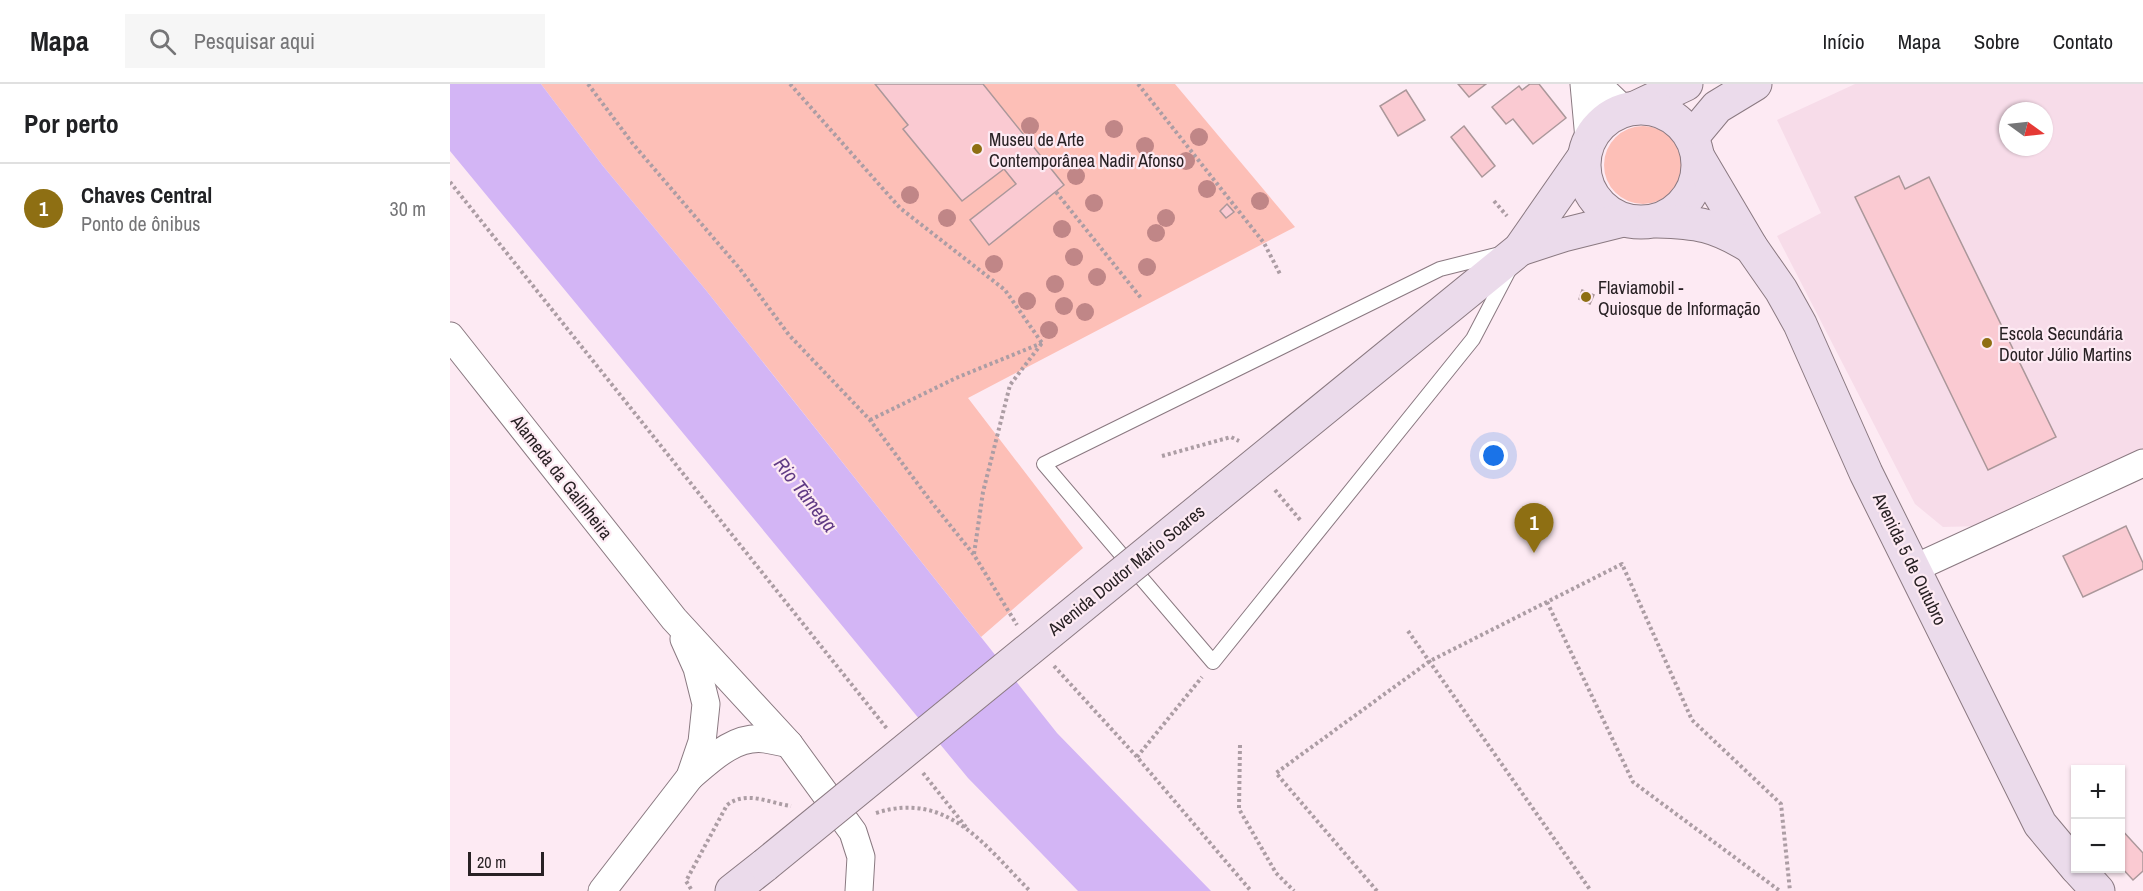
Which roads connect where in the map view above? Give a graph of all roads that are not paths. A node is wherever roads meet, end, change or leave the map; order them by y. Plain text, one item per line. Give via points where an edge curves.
1 (1584, 84) edge
2 (1598, 84) edge
3 (1686, 84) edge
4 (1755, 84) edge
5 (1630, 108) junction
6 (1587, 148) junction
7 (1696, 148) junction
8 (1623, 220) junction
9 (1657, 220) junction
10 (1751, 247) junction
11 (1520, 249) junction
12 (450, 336) edge
13 (2143, 463) edge
14 (1915, 568) junction
15 (674, 619) junction
16 (789, 744) junction
17 (690, 777) junction
18 (2071, 862) edge
19 (2081, 873) edge
20 (602, 891) edge
21 (732, 891) edge
22 (859, 891) edge
23 (2098, 891) edge

1 - 6 street
2 - 5 street
3 - 5 main road
4 - 7 main road via 1716,107
5 - 6 main road via 1604,121
5 - 7 main road via 1654,108 1669,114 1682,124
6 - 8 main road via 1585,177 1592,195
6 - 11 main road, Avenida Doutor Mário Soares
7 - 9 main road via 1698,175 1693,190 1684,204
7 - 10 main road, Avenida 5 de Outubro
8 - 9 main road
8 - 11 main road, Avenida Doutor Mário Soares
9 - 10 main road via 1706,225
10 - 14 main road, Avenida 5 de Outubro via 1800,324 1866,472
11 - 11 lane via 1440,269 1044,464 1213,662 1473,339
11 - 21 main road, Avenida Doutor Mário Soares, bridge
12 - 15 street, Alameda da Galinheira
13 - 14 street
14 - 18 main road, Avenida 5 de Outubro via 2040,824
15 - 16 street
15 - 17 street via 697,668 706,704 702,742
16 - 17 street via 763,739 740,742 716,755
16 - 22 street via 853,832 861,857
17 - 20 street
19 - 23 main road, Avenida 5 de Outubro

